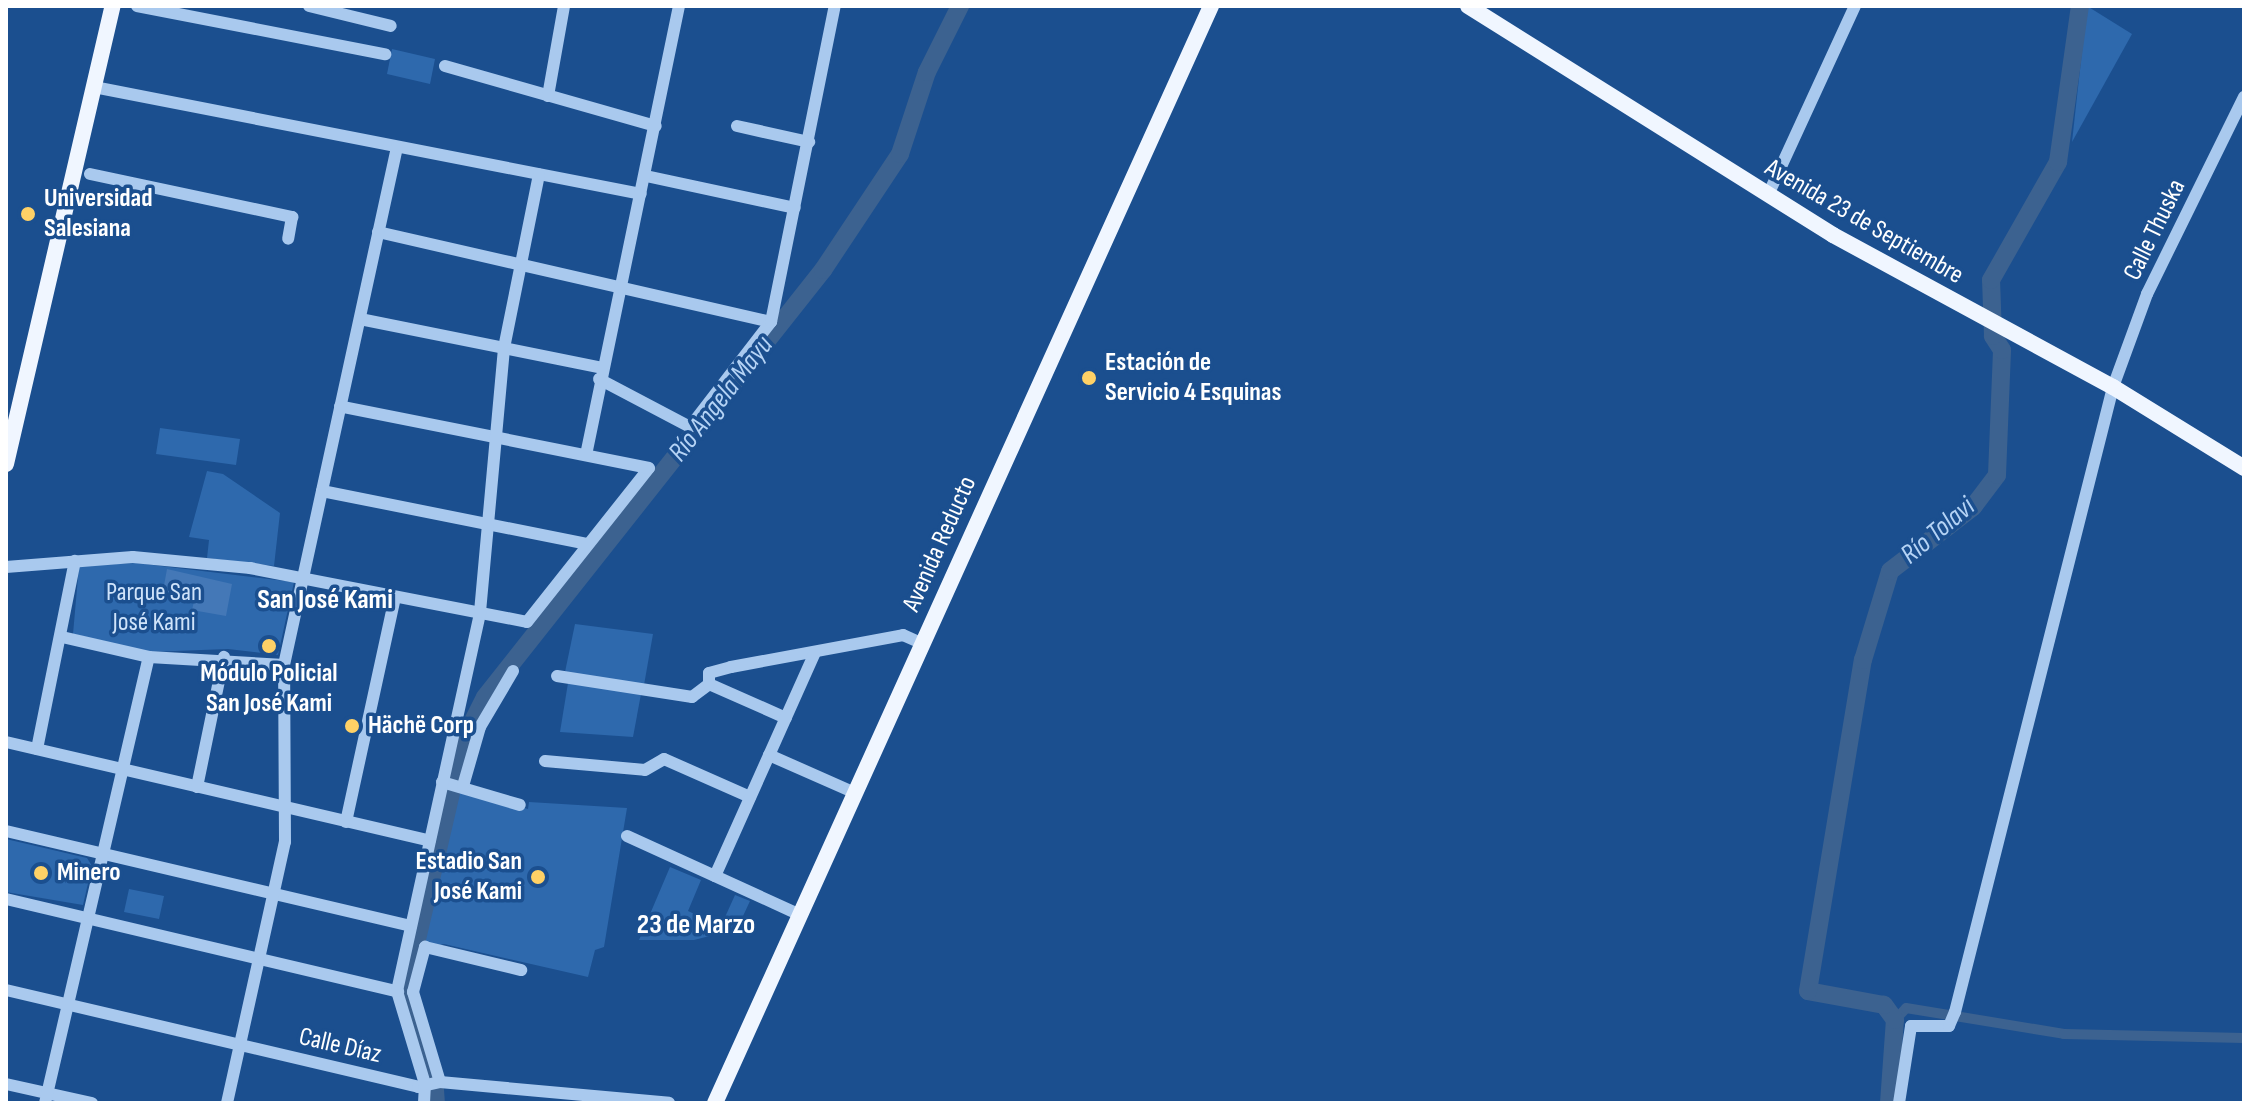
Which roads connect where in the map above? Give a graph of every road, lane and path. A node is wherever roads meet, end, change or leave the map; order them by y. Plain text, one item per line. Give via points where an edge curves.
1 (113, 6) edge
2 (137, 6) edge
3 (309, 6) edge
4 (564, 6) edge
5 (679, 6) edge
6 (835, 6) edge
7 (1211, 6) edge
8 (1468, 6) edge
9 (1855, 6) edge
10 (391, 26) dead end
11 (385, 54) dead end
12 (445, 66) dead end
13 (94, 87) junction
14 (548, 96) junction
15 (2243, 103) edge
16 (656, 126) junction
17 (737, 126) dead end
18 (809, 142) junction
19 (397, 147) junction
20 (90, 174) dead end
21 (539, 174) junction
22 (646, 176) junction
23 (641, 194) junction
24 (1768, 195) junction
25 (795, 208) junction
26 (378, 232) junction
27 (288, 239) dead end
28 (518, 262) junction
29 (623, 283) junction
30 (360, 319) junction
31 (771, 322) junction
32 (504, 348) junction
33 (601, 373) junction
34 (2113, 387) junction
35 (340, 406) junction
36 (493, 437) junction
37 (586, 455) junction
38 (6, 464) edge
39 (2244, 468) edge
40 (322, 491) junction
41 (488, 524) junction
42 (587, 544) junction
43 (75, 561) junction
44 (6, 567) edge
45 (304, 578) junction
46 (395, 598) junction
47 (480, 612) junction
48 (62, 637) junction
49 (921, 643) junction
50 (815, 652) junction
51 (149, 657) junction
52 (224, 657) junction
53 (284, 665) junction
54 (513, 671) dead end
55 (557, 676) dead end
56 (709, 684) junction
57 (786, 718) junction
58 (6, 742) edge
59 (37, 749) junction
60 (769, 755) junction
61 (545, 761) dead end
62 (122, 769) junction
63 (442, 782) junction
64 (463, 786) junction
65 (197, 787) junction
66 (853, 792) junction
67 (750, 797) junction
68 (520, 805) dead end
69 (284, 807) junction
70 (346, 822) junction
71 (6, 831) edge
72 (627, 836) dead end
73 (430, 841) junction
74 (101, 854) junction
75 (715, 876) junction
76 (274, 894) junction
77 (6, 899) edge
78 (798, 914) junction
79 (85, 918) junction
80 (411, 926) junction
81 (260, 959) junction
82 (521, 970) dead end
83 (6, 990) edge
84 (398, 992) junction
85 (67, 1004) junction
86 (241, 1045) junction
87 (440, 1082) junction
88 (6, 1084) edge
89 (425, 1084) junction
90 (46, 1098) edge
91 (92, 1103) edge
92 (227, 1103) edge
93 (424, 1103) edge
94 (669, 1103) edge
95 (715, 1103) edge
96 (1899, 1103) edge

1 - 13 main road
2 - 11 street
3 - 10 street
4 - 14 street
5 - 16 street
6 - 18 street
7 - 49 main road, Avenida Reducto
8 - 24 main road, Avenida 23 de Septiembre
9 - 24 street
12 - 14 street
13 - 19 street
13 - 38 main road
14 - 16 street
15 - 34 street, Calle Thuska via 2147,294
16 - 22 street
17 - 18 street
18 - 25 street
19 - 21 street
19 - 26 street
20 - 27 street via 292,217
21 - 23 street
21 - 28 street
22 - 23 street
22 - 25 street
23 - 29 street
24 - 34 main road, Avenida 23 de Septiembre
25 - 31 street
26 - 28 street
26 - 30 street
28 - 29 street
28 - 32 street
29 - 31 street
29 - 33 street
30 - 32 street
30 - 35 street
31 - 33 street via 690,427
32 - 33 street
32 - 36 street
33 - 37 street
34 - 39 main road, Avenida 23 de Septiembre
34 - 96 street, Calle Thuska via 1954,1017 1911,1026
35 - 36 street
35 - 40 street
36 - 37 street
36 - 41 street
37 - 42 street via 649,468
40 - 41 street
40 - 45 street
41 - 42 street
41 - 47 street
42 - 47 street via 527,622
43 - 44 street
43 - 45 street via 133,557
43 - 48 street
45 - 46 street
45 - 53 street
46 - 47 street
46 - 70 street
47 - 63 street
48 - 51 street
48 - 59 street
49 - 50 street via 903,635
49 - 66 main road, Avenida Reducto
50 - 56 street via 709,673
50 - 57 street
51 - 52 street
51 - 62 street
52 - 53 street
52 - 65 street
53 - 69 street
54 - 64 street via 480,727
55 - 56 street via 692,697
56 - 57 street
57 - 60 street
58 - 59 street
59 - 62 street
60 - 66 street
60 - 67 street
61 - 67 street via 645,770 664,759
62 - 65 street
62 - 74 street
63 - 64 street
63 - 73 street
64 - 68 street
65 - 69 street
66 - 78 main road, Avenida Reducto
67 - 75 street
69 - 70 street
69 - 76 street
70 - 73 street
71 - 74 street
72 - 75 street
73 - 80 street
74 - 76 street
74 - 79 street
75 - 78 street
76 - 80 street
76 - 81 street
77 - 79 street
78 - 95 main road, Avenida Reducto
79 - 81 street
79 - 85 street
80 - 84 street
81 - 84 street
81 - 86 street
82 - 87 street via 425,947 413,992
83 - 85 street, Calle Díaz
84 - 89 street
85 - 86 street, Calle Díaz
85 - 90 street
86 - 89 street, Calle Díaz
86 - 92 street
87 - 89 street, Calle Díaz
87 - 94 street, Calle Díaz
88 - 90 street
89 - 93 street
90 - 91 street

